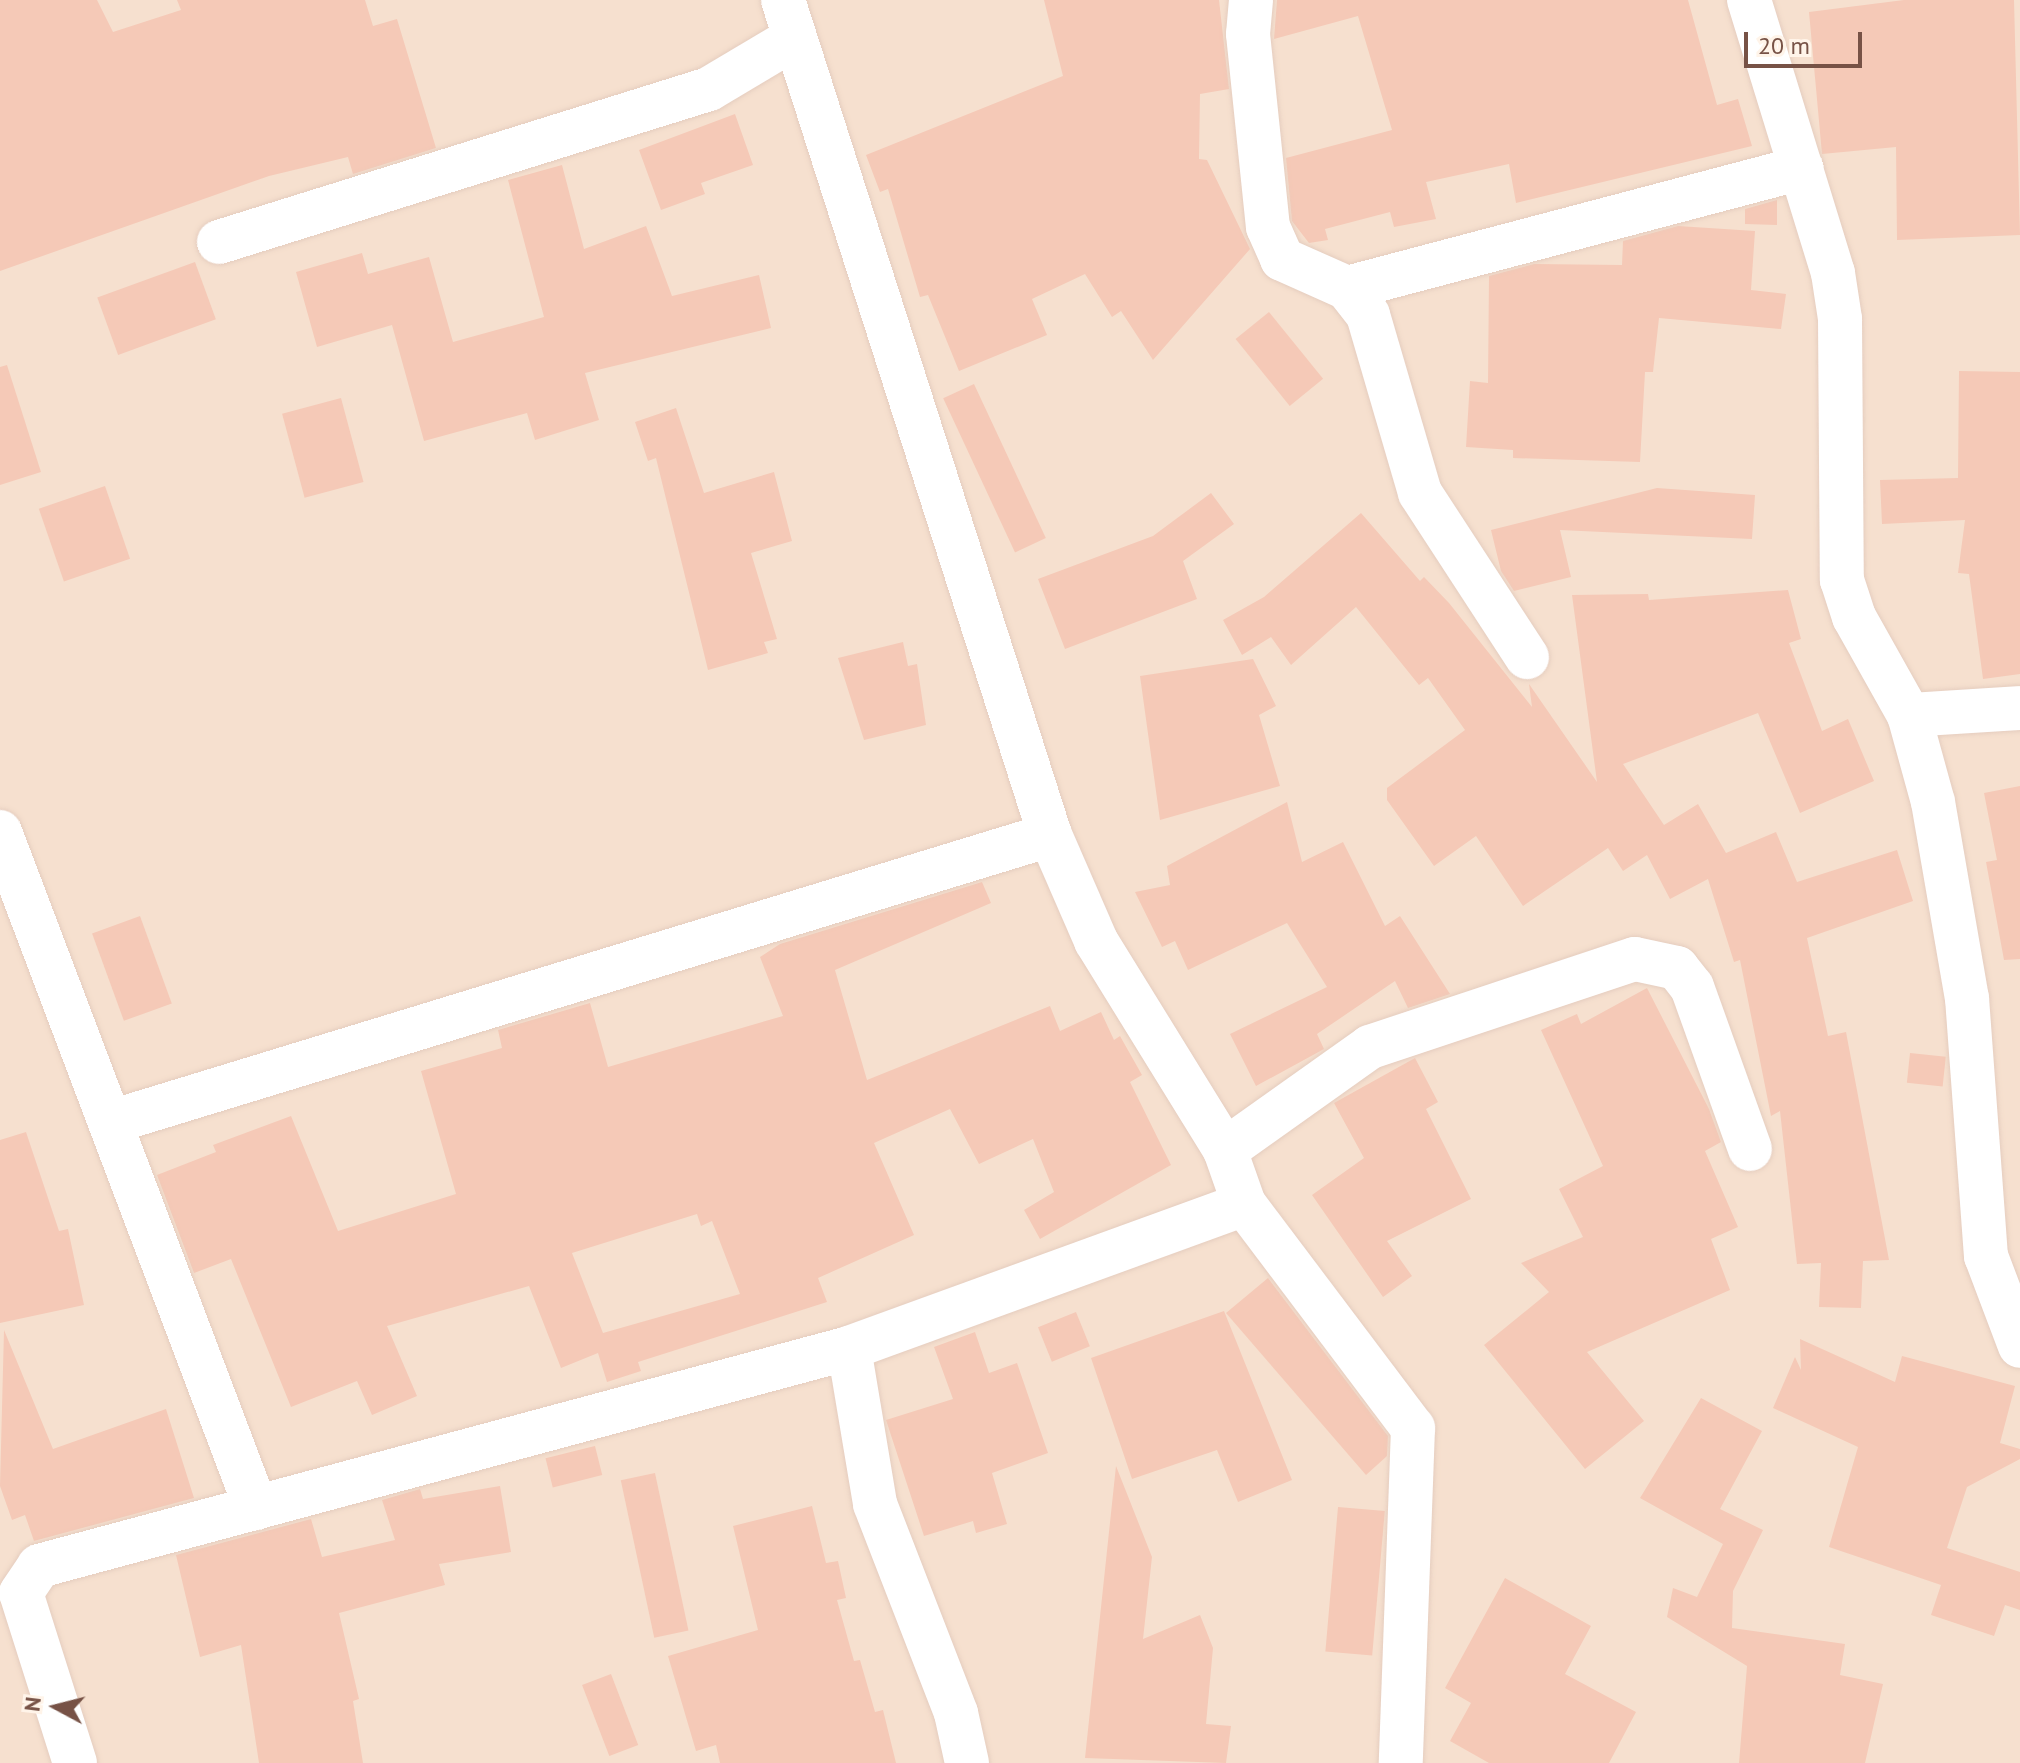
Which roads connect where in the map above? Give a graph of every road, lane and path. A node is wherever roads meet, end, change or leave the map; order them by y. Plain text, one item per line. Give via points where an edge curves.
1 (1251, 0) edge
2 (1749, 0) edge
3 (788, 20) edge
4 (1801, 168) junction
5 (219, 242) dead end
6 (1347, 288) junction
7 (1527, 657) dead end
8 (2020, 708) edge
9 (1909, 715) junction
10 (0, 832) edge
11 (1050, 835) junction
12 (111, 1122) junction
13 (1750, 1149) dead end
14 (1225, 1150) junction
15 (1244, 1204) junction
16 (2020, 1346) edge
17 (849, 1348) junction
18 (256, 1508) junction
19 (75, 1763) edge
20 (967, 1763) edge
21 (1401, 1763) edge

1 - 6 street via 1248,34 1268,227 1282,259
2 - 4 street
3 - 5 street via 709,89
3 - 11 street
4 - 6 street
4 - 9 street via 1840,319 1842,580 1854,617
6 - 7 street via 1382,348 1420,493
8 - 9 street
9 - 16 street via 1959,936 1986,1256
10 - 12 street
11 - 12 street
11 - 14 street via 1108,967
12 - 18 street
13 - 14 street via 1692,987 1677,968 1635,959 1370,1047
14 - 15 street
15 - 17 street
15 - 21 street via 1413,1428
17 - 18 street
17 - 20 street via 875,1504 956,1713
18 - 19 street via 39,1566 21,1593

